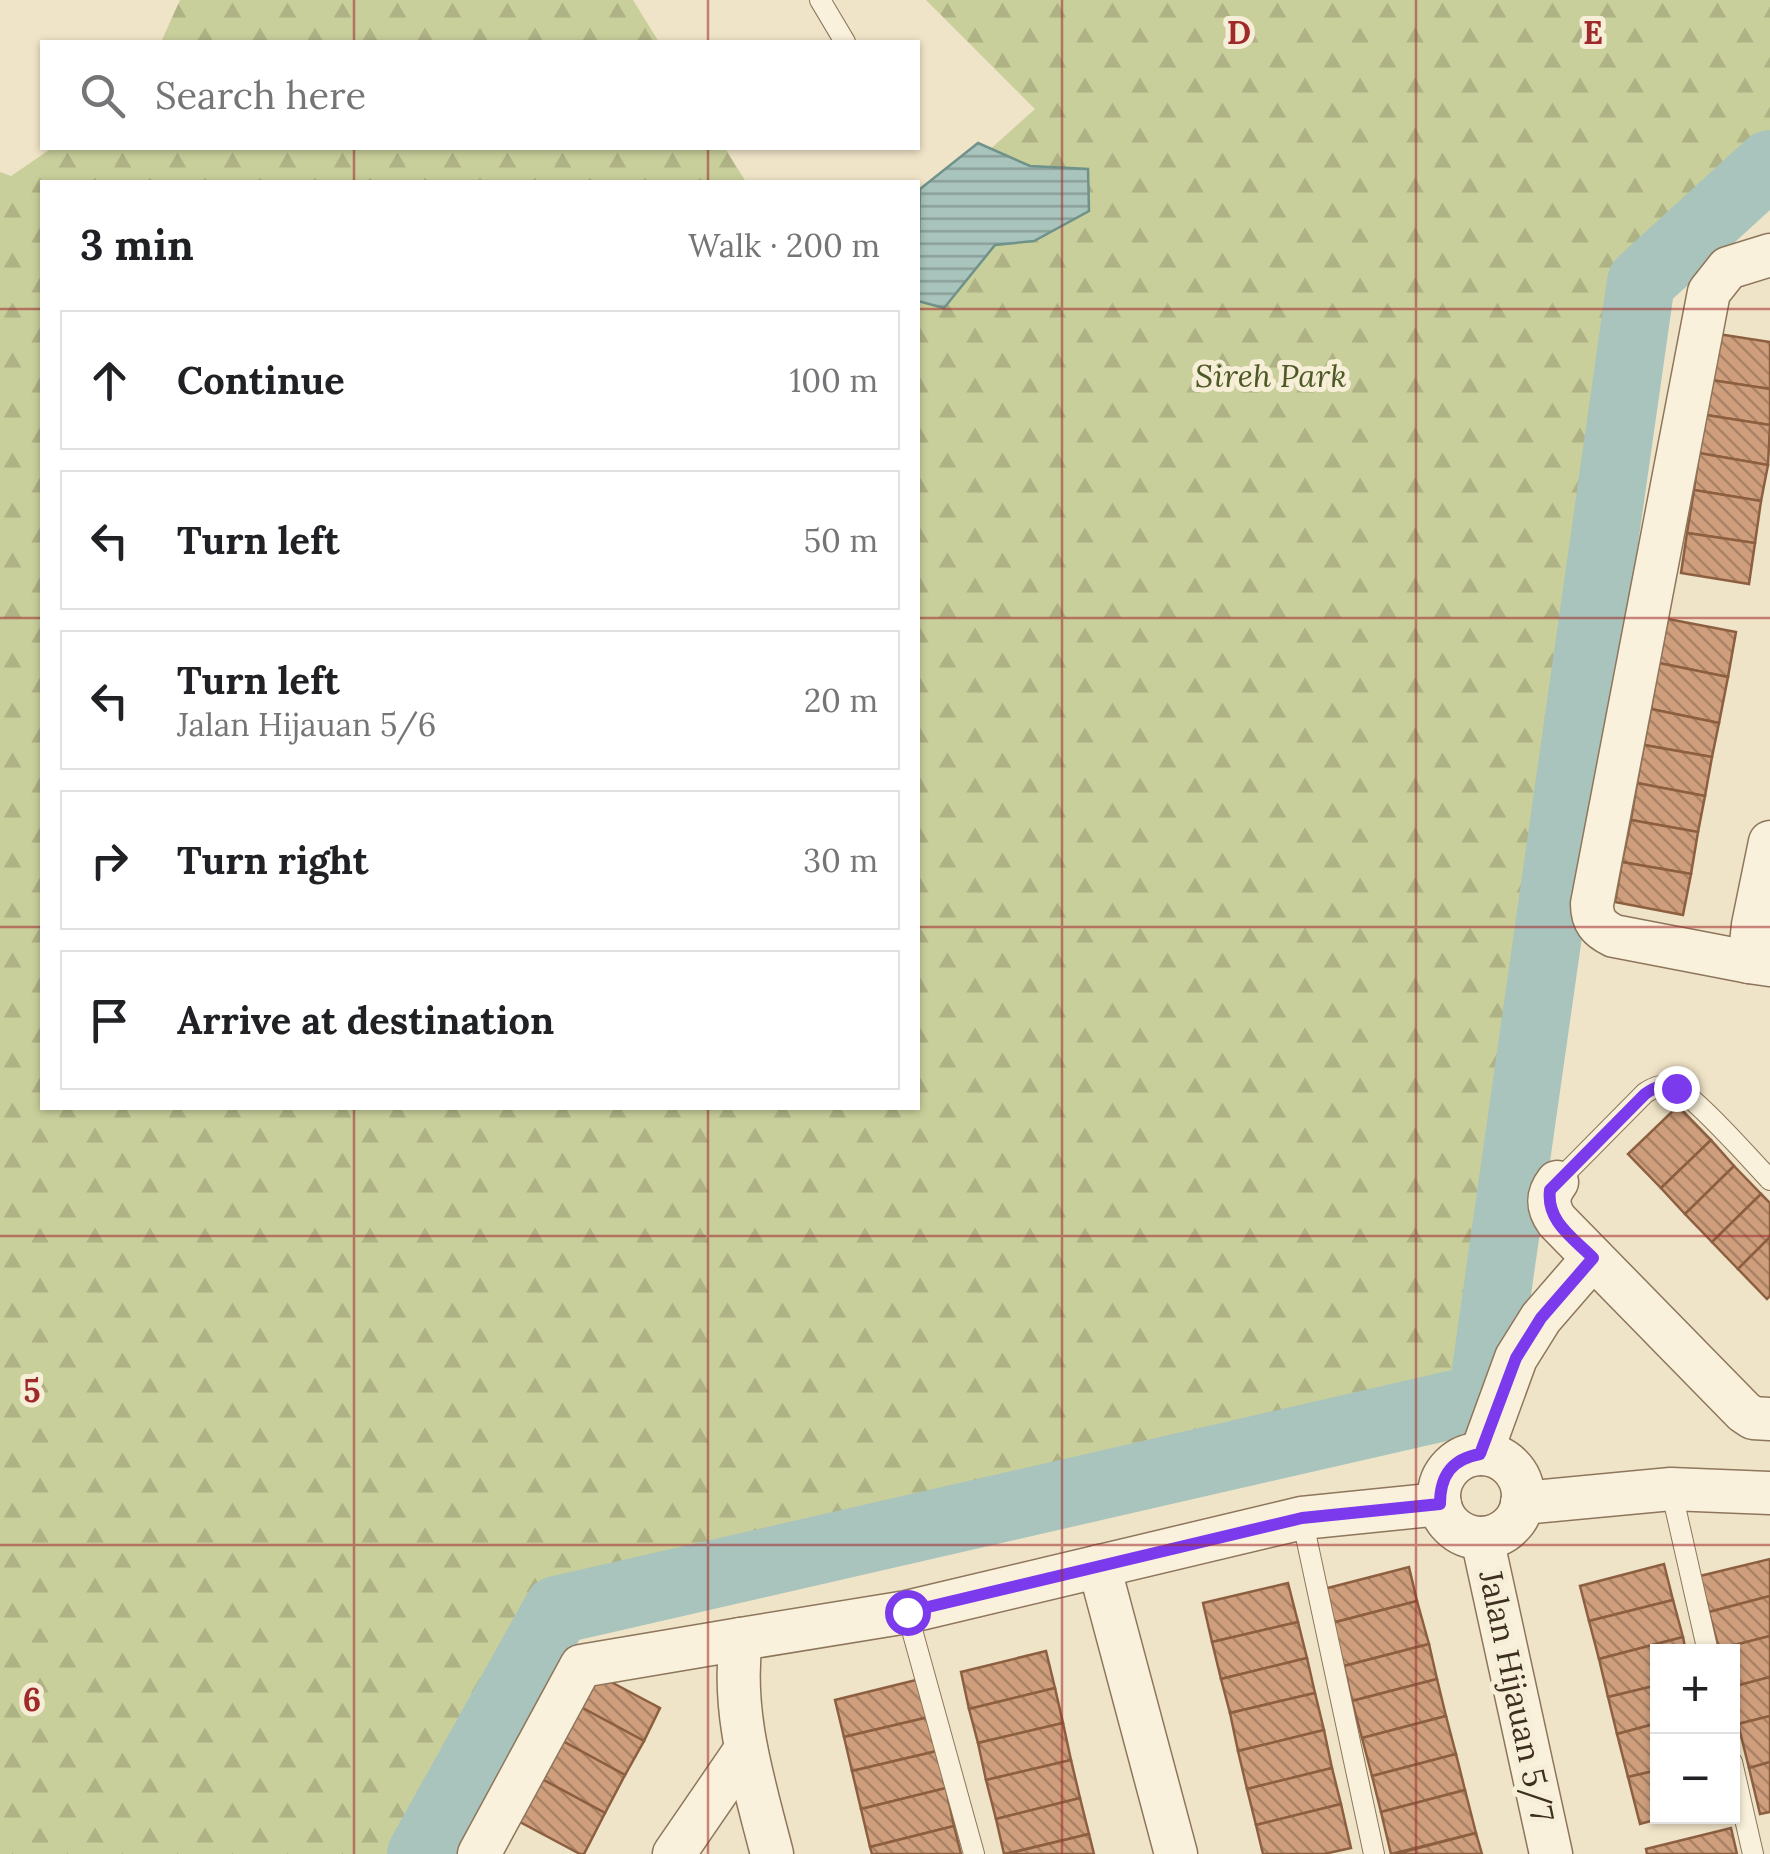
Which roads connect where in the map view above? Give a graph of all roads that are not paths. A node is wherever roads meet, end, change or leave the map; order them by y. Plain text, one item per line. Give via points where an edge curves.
1 (820, 0) edge
2 (844, 40) edge
3 (1770, 255) edge
4 (1770, 842) edge
5 (1760, 964) edge
6 (1770, 1180) edge
7 (1557, 1182) joint
8 (1593, 1258) junction
9 (1770, 1419) edge
10 (1480, 1454) junction
11 (1671, 1489) junction
12 (1770, 1492) edge
13 (1522, 1502) junction
14 (1440, 1504) junction
15 (1302, 1518) junction
16 (1482, 1538) junction
17 (1099, 1566) junction
18 (907, 1612) junction
19 (740, 1638) junction
20 (1706, 1644) edge
21 (746, 1749) junction
22 (1740, 1795) edge
23 (480, 1854) edge
24 (674, 1854) edge
25 (772, 1854) edge
26 (974, 1854) edge
27 (1176, 1854) edge
28 (1374, 1854) edge
29 (1552, 1854) edge
30 (1754, 1854) edge

1 - 2 lane
3 - 5 street via 1728,268 1710,292 1592,904 1596,924 1614,936
4 - 5 street via 1752,925
6 - 7 lane via 1685,1094 1665,1085 1645,1094
7 - 8 street via 1550,1212
8 - 9 street via 1744,1412
8 - 10 street via 1516,1358
10 - 13 street via 1508,1463
10 - 14 street via 1454,1464 1444,1476
11 - 12 street
11 - 13 street
11 - 20 lane
13 - 16 street via 1509,1528
14 - 15 street
14 - 16 street via 1455,1528
15 - 17 street
15 - 28 lane
16 - 29 street, Jalan Hijauan 5/7
17 - 18 street
17 - 27 street
18 - 19 street
18 - 26 lane
19 - 21 street
19 - 23 street via 581,1666
21 - 24 street
21 - 25 street
22 - 30 lane

